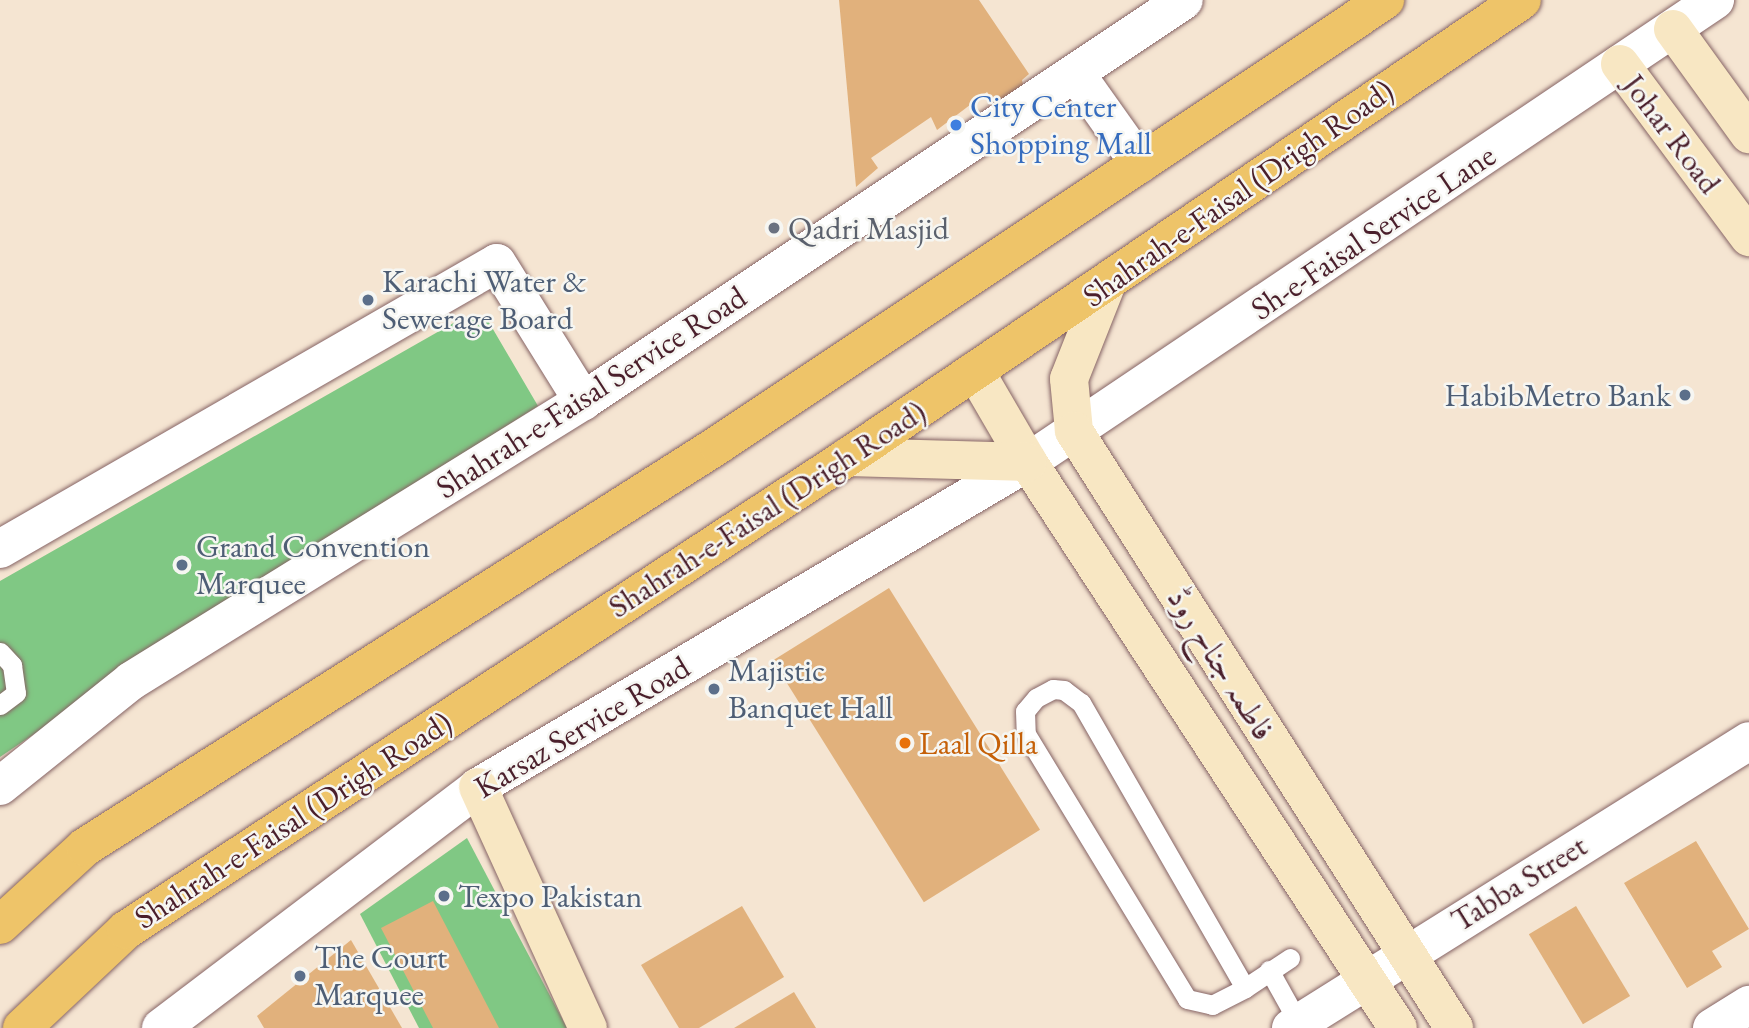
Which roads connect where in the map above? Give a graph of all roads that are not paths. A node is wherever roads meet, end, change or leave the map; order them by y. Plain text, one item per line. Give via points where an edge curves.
1 (1184, 0) edge
2 (1385, 0) edge
3 (1522, 0) edge
4 (1715, 0) edge
5 (1672, 29) junction
6 (1620, 64) junction
7 (1076, 74) junction
8 (1749, 134) edge
9 (1140, 164) junction
10 (1749, 237) edge
11 (1107, 283) junction
12 (975, 371) junction
13 (583, 401) junction
14 (1074, 431) junction
15 (848, 457) junction
16 (1028, 461) junction
17 (0, 549) edge
18 (0, 652) edge
19 (0, 705) edge
20 (1749, 741) edge
21 (0, 786) edge
22 (478, 788) junction
23 (0, 925) edge
24 (1405, 954) junction
25 (1290, 958) dead end
26 (1269, 971) junction
27 (1369, 981) junction
28 (1245, 988) junction
29 (1749, 1005) edge
30 (1295, 1026) edge
31 (22, 1028) edge
32 (161, 1028) edge
33 (587, 1028) edge
34 (1398, 1028) edge
35 (1454, 1028) edge
36 (1712, 1028) edge

1 - 7 street, Shahrah-e-Faisal Service Road
2 - 9 highway
3 - 11 highway, Shahrah-e-Faisal (Drigh Road)
4 - 5 street, Sh-e-Faisal Service Lane
5 - 6 street, Sh-e-Faisal Service Lane
5 - 8 street, Johar Road
6 - 10 street, Johar Road
6 - 14 street, Sh-e-Faisal Service Lane
7 - 9 street
7 - 13 street, Shahrah-e-Faisal Service Road
9 - 23 highway via 718,445 85,847
11 - 12 highway, Shahrah-e-Faisal (Drigh Road)
11 - 14 street, فاطمہ جناح روڈ via 1069,379
12 - 15 highway, Shahrah-e-Faisal (Drigh Road)
12 - 16 street, فاطمہ جناح روڈ
13 - 17 street via 497,263
13 - 21 street, Shahrah-e-Faisal Service Road via 131,681
14 - 16 street, Sh-e-Faisal Service Lane
14 - 24 street, فاطمہ جناح روڈ
15 - 16 street
15 - 31 highway, Shahrah-e-Faisal (Drigh Road) via 125,930
16 - 22 street, Karsaz Service Road
16 - 27 street, فاطمہ جناح روڈ
18 - 19 lane via 12,665 16,693
20 - 24 street, Tabba Street
22 - 32 street, Karsaz Service Road
22 - 33 street
24 - 27 street, Tabba Street
24 - 35 street, فاطمہ جناح روڈ
25 - 26 lane
26 - 28 lane
26 - 30 lane
27 - 30 street, Tabba Street
27 - 34 street, فاطمہ جناح روڈ
28 - 28 lane via 1212,1005 1187,999 1027,734 1025,711 1035,698 1053,689 1064,690 1081,703
29 - 36 street

